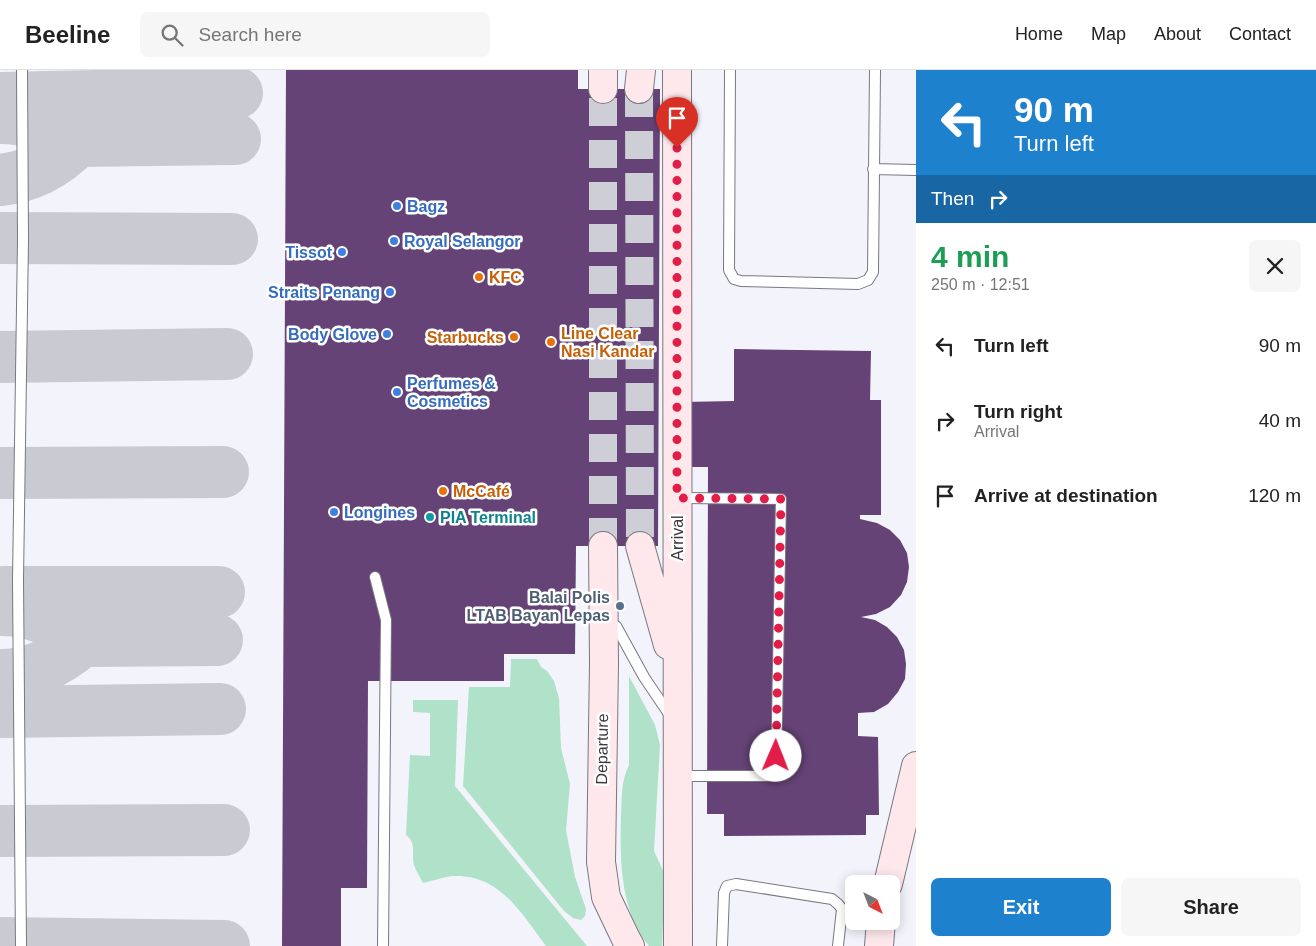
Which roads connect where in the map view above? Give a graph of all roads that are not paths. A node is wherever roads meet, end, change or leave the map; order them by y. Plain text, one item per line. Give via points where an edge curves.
1 (22, 70) edge
2 (677, 70) edge
3 (730, 70) edge
4 (874, 70) edge
5 (873, 169) junction
6 (916, 170) edge
7 (677, 498) junction
8 (602, 546) tunnel mouth
9 (640, 546) tunnel mouth
10 (374, 576) dead end
11 (616, 626) dead end
12 (677, 675) junction
13 (677, 726) junction
14 (916, 766) edge
15 (677, 776) junction
16 (890, 875) edge
17 (880, 930) edge
18 (628, 943) edge
19 (20, 946) edge
20 (383, 946) edge
21 (678, 946) edge
22 (722, 946) edge
23 (838, 946) edge
24 (879, 946) edge

1 - 19 lane via 18,580
2 - 7 street, Arrival
3 - 5 lane via 729,270 734,279 858,284 868,280 873,272
4 - 5 lane
5 - 6 lane
7 - 12 street, Arrival
7 - 15 lane via 781,499 776,776
8 - 18 street, Departure via 601,862 606,897
9 - 12 street, Arrival
10 - 20 lane via 386,620
11 - 13 lane via 644,677
12 - 13 street, Arrival
13 - 15 street, Arrival
14 - 16 street
15 - 21 street, Arrival
17 - 24 street
22 - 23 lane via 724,893 727,886 736,884 832,899 842,909

